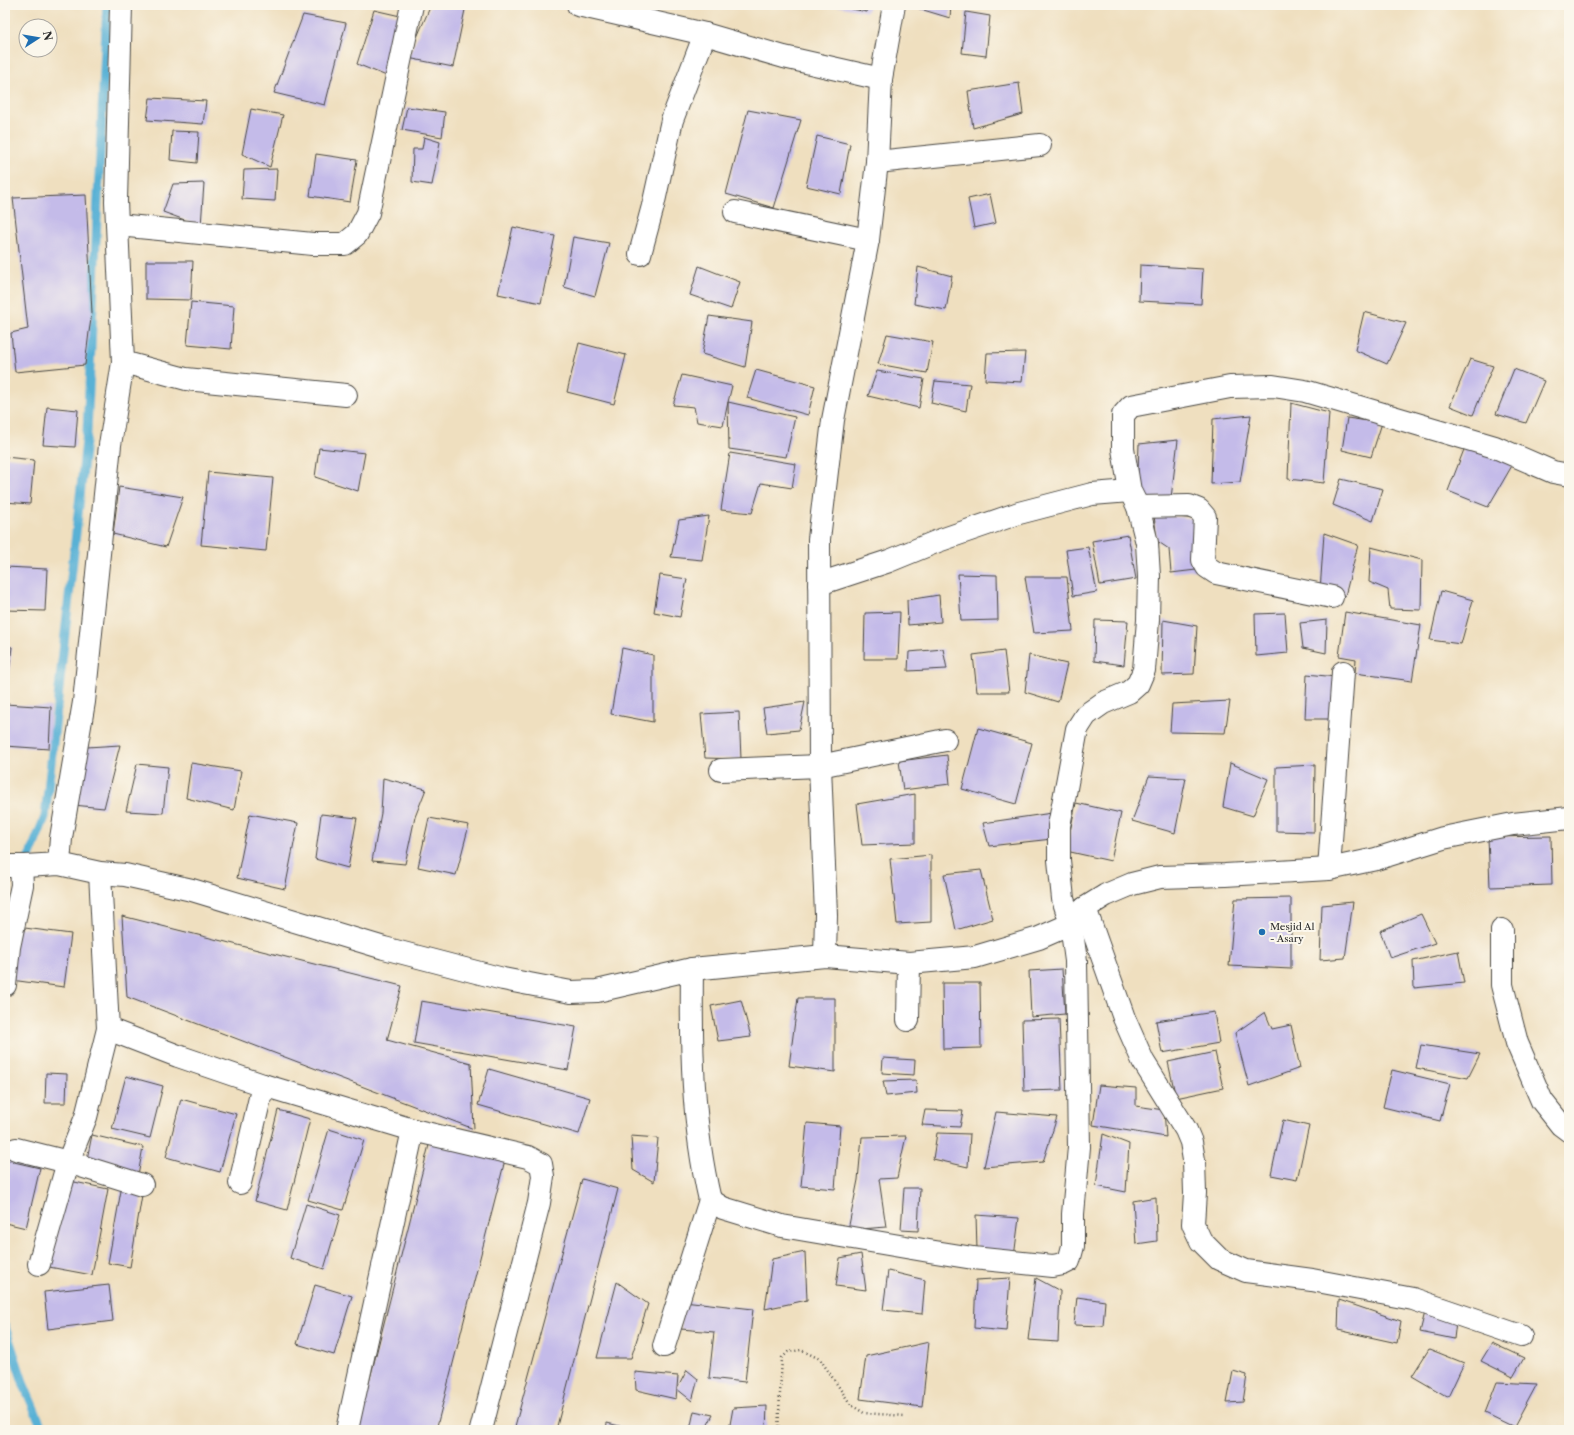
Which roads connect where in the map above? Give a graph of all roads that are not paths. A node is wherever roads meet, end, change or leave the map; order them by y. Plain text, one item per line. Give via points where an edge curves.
1 (121, 5) edge
2 (412, 5) edge
3 (578, 5) edge
4 (894, 5) edge
5 (704, 34) junction
6 (881, 79) junction
7 (1040, 145) dead end
8 (877, 162) junction
9 (735, 212) dead end
10 (118, 225) junction
11 (868, 240) junction
12 (640, 254) dead end
13 (122, 362) junction
14 (346, 395) dead end
15 (1569, 475) edge
16 (1134, 499) junction
17 (819, 584) junction
18 (1332, 596) dead end
19 (1343, 672) dead end
20 (945, 740) dead end
21 (820, 766) junction
22 (721, 770) dead end
23 (1569, 818) edge
24 (31, 866) edge
25 (1329, 869) junction
26 (100, 872) junction
27 (1085, 908) junction
28 (1071, 924) junction
29 (1502, 930) dead end
30 (825, 956) junction
31 (909, 963) junction
32 (692, 969) junction
33 (5, 985) edge
34 (908, 1020) dead end
35 (108, 1029) junction
36 (263, 1085) junction
37 (413, 1130) junction
38 (1569, 1131) edge
39 (16, 1149) dead end
40 (68, 1162) junction
41 (240, 1183) dead end
42 (142, 1185) dead end
43 (710, 1200) junction
44 (39, 1264) dead end
45 (1521, 1336) dead end
46 (664, 1346) dead end
47 (347, 1430) edge
48 (481, 1430) edge

1 - 10 street via 116,201
2 - 10 street via 368,212 357,234 345,244 313,244
3 - 5 street
4 - 6 street
5 - 6 street via 784,57
5 - 12 street via 672,120 654,206
6 - 8 street
7 - 8 street
8 - 11 street
9 - 11 street
10 - 13 street
11 - 17 street via 833,420 819,540
13 - 14 street via 186,378
13 - 24 street via 110,445 84,702 61,838
15 - 16 street via 1553,472 1495,448 1305,391 1273,386 1230,387 1131,406 1123,415 1123,449
16 - 17 street via 1092,494 1020,513 938,541 889,562
16 - 18 street via 1189,506 1199,510 1205,517 1204,560 1207,567 1216,573
16 - 28 street via 1147,543 1149,576 1144,670 1138,684 1129,692 1103,703 1086,715 1077,730 1059,826 1058,860 1063,899
17 - 21 street
19 - 25 street
20 - 21 street
21 - 22 street
21 - 30 street via 826,915
23 - 25 street via 1513,824 1443,838 1376,859
24 - 26 street
24 - 33 street via 22,885 9,947
25 - 27 street via 1160,877 1132,884 1106,895
26 - 32 street via 192,890 384,948 503,978 572,992 604,989
26 - 35 street
27 - 28 street
27 - 45 street via 1124,1018 1137,1047 1191,1142 1195,1186 1193,1224 1201,1241 1209,1250 1219,1259 1246,1271 1312,1280 1413,1299
28 - 31 street via 1039,938 975,957
28 - 43 street via 1076,961 1079,1147 1070,1261 1053,1266 973,1258 836,1236 775,1224 723,1208
29 - 38 street via 1502,985 1518,1043 1542,1101
30 - 31 street
30 - 32 street
31 - 34 street
32 - 43 street via 695,1097 702,1167
35 - 36 street
35 - 40 street via 86,1117
36 - 37 street
36 - 41 street
37 - 47 street
37 - 48 street via 528,1157 541,1164 543,1176 539,1203
39 - 40 street
40 - 42 street
40 - 44 street
43 - 46 street

